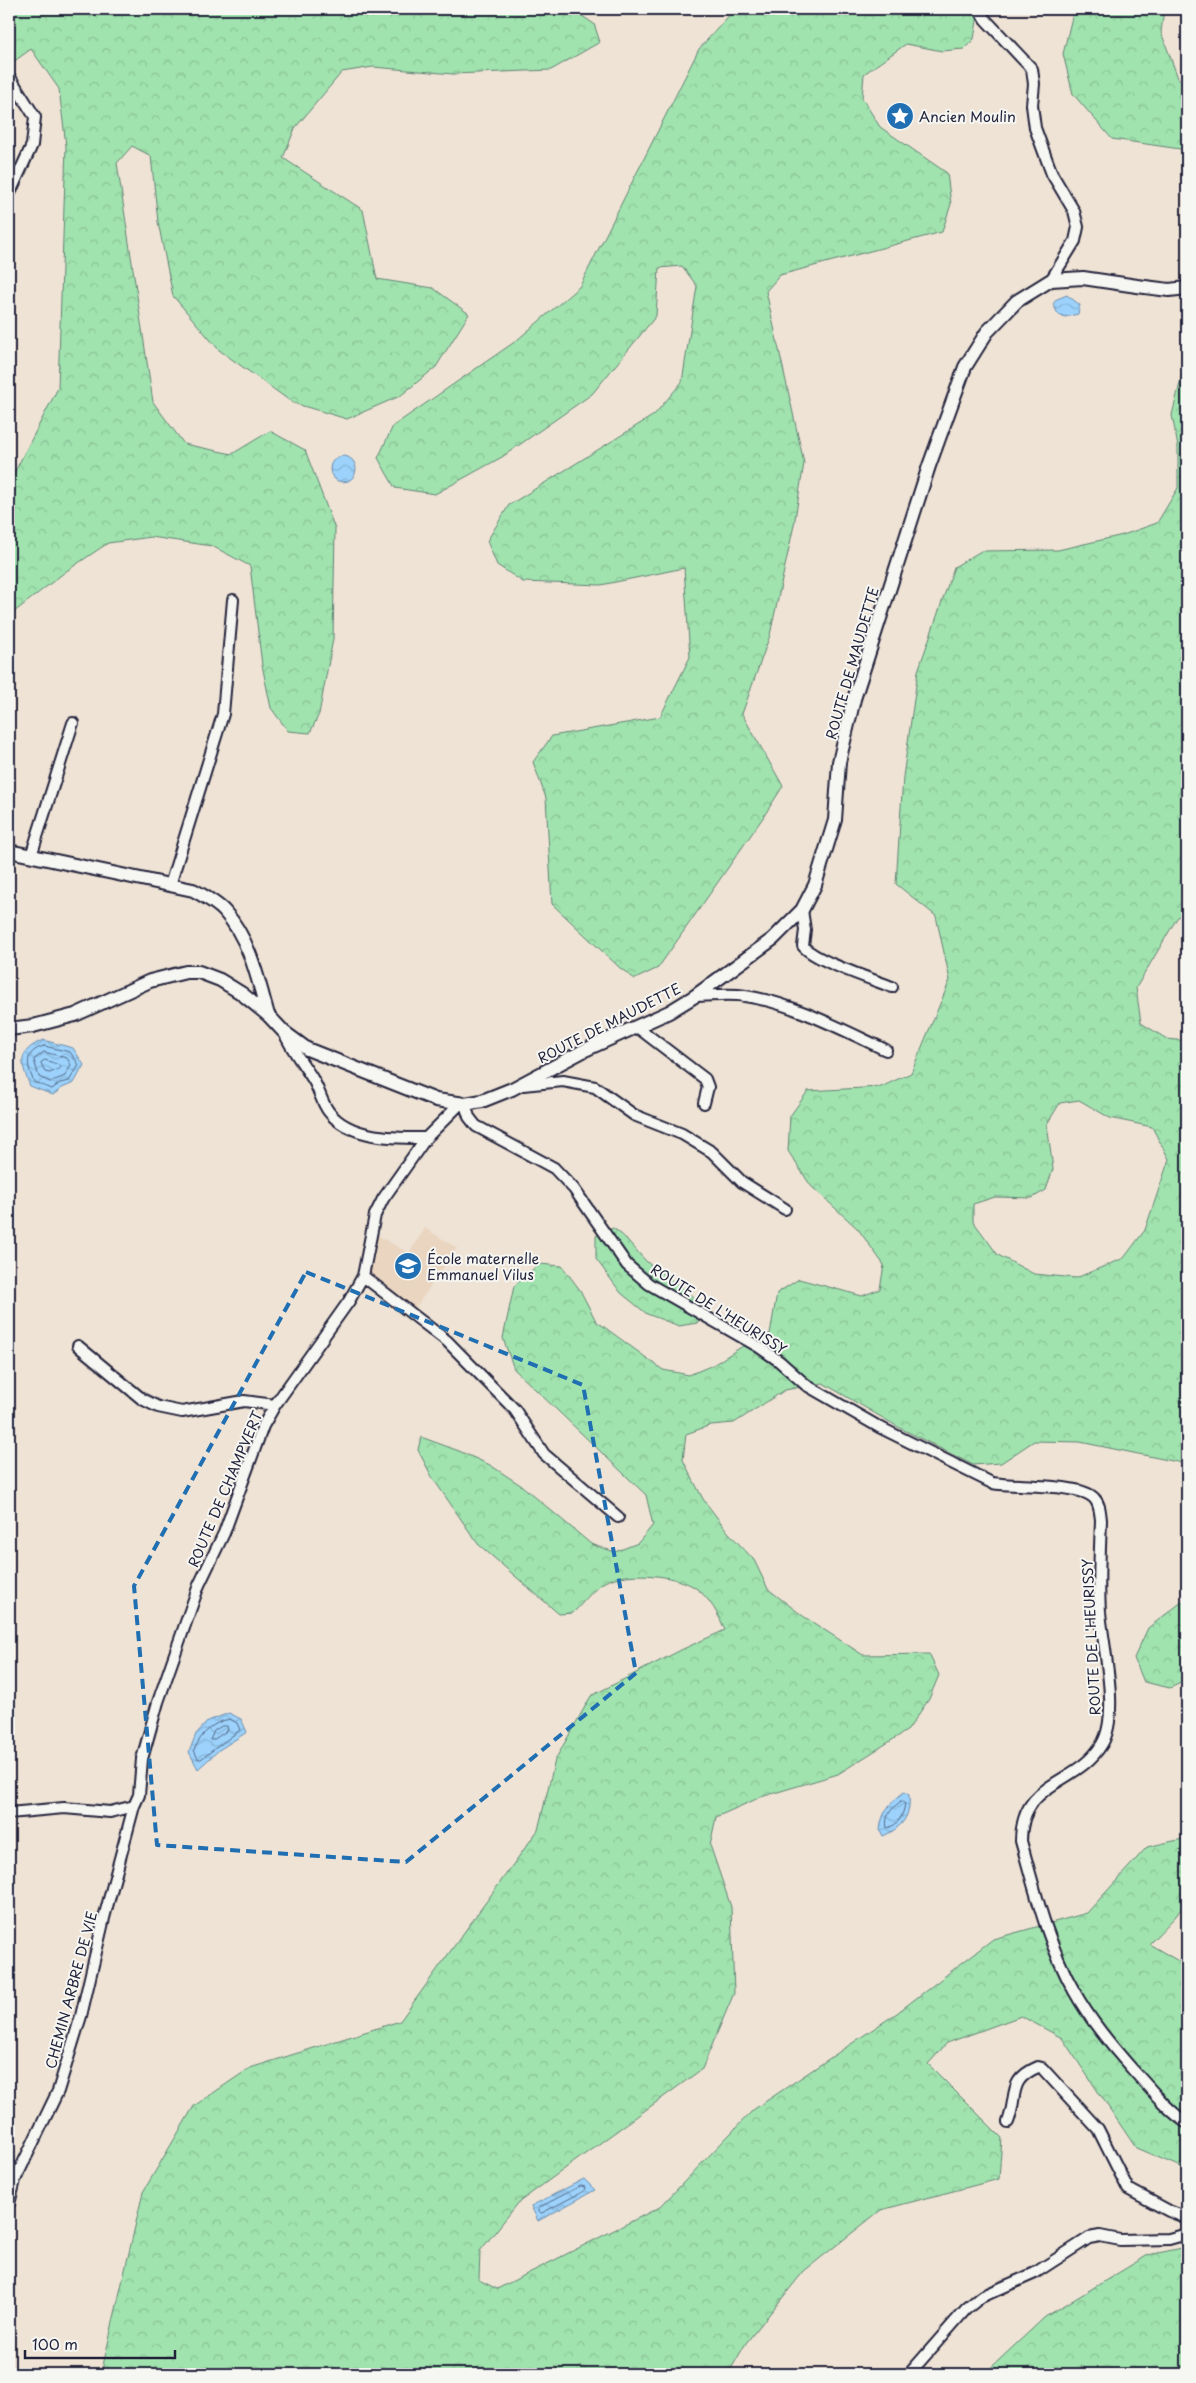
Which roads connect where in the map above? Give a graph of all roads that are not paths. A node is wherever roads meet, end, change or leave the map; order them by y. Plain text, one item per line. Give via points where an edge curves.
1 (980, 9) edge
2 (11, 79) dead end
3 (9, 195) edge
4 (1051, 280) junction
5 (1187, 288) edge
6 (233, 600) dead end
7 (73, 723) dead end
8 (9, 851) edge
9 (31, 856) junction
10 (170, 885) junction
11 (802, 910) junction
12 (892, 987) dead end
13 (695, 996) junction
14 (268, 1015) junction
15 (638, 1027) junction
16 (9, 1029) edge
17 (284, 1032) junction
18 (886, 1050) dead end
19 (519, 1086) junction
20 (704, 1103) dead end
21 (462, 1104) junction
22 (426, 1138) junction
23 (785, 1209) dead end
24 (363, 1276) junction
25 (78, 1346) dead end
26 (276, 1405) junction
27 (618, 1517) dead end
28 (134, 1806) junction
29 (9, 1813) edge
30 (1008, 2122) dead end
31 (1187, 2122) edge
32 (9, 2204) edge
33 (1187, 2218) edge
34 (1187, 2234) edge
35 (909, 2374) edge

1 - 4 street via 985,19 1032,69 1035,128 1052,174 1074,211 1078,228 1075,241
2 - 3 street via 35,117 32,145
4 - 5 street, ROUTE DE MAUDETTE via 1083,278 1169,290
4 - 11 street, ROUTE DE MAUDETTE via 1017,302 987,332 965,367 929,466 854,699 839,762 835,820 816,885
6 - 10 street via 223,714
7 - 9 street
8 - 9 street
9 - 10 street
10 - 14 street via 193,890 229,917 250,956
11 - 12 street via 803,946 807,951
11 - 13 street, ROUTE DE MAUDETTE via 774,939
13 - 15 street, ROUTE DE MAUDETTE
13 - 18 street via 758,999 805,1014
14 - 16 street, ROUTE DE MAUDETTE via 220,980 199,972 186,972 150,981 75,1015
14 - 17 street, ROUTE DE MAUDETTE
15 - 19 street, ROUTE DE MAUDETTE via 585,1050
15 - 20 street via 705,1079 708,1087
17 - 21 street, ROUTE DE MAUDETTE via 307,1049 341,1064 436,1100
17 - 22 street via 291,1050 313,1080 333,1117 366,1133 394,1138
19 - 21 street, ROUTE DE MAUDETTE via 482,1101
19 - 23 street via 563,1081 595,1087 634,1115 682,1134 712,1152 742,1182
21 - 22 street, ROUTE DE CHAMPVERT
21 - 31 street, ROUTE DE L'HEURISSY via 476,1126 554,1168 574,1189 627,1265 649,1284 759,1346 806,1385 879,1428 992,1483 1069,1488 1095,1498 1101,1520 1100,1612 1108,1667 1108,1724 1103,1743 1091,1759 1044,1789 1031,1803 1021,1825 1020,1841 1052,1943 1073,1989 1093,2022 1121,2056 1155,2095
22 - 24 street, ROUTE DE CHAMPVERT via 375,1214
24 - 26 street, ROUTE DE CHAMPVERT
24 - 27 street via 447,1341 515,1410 544,1454
25 - 26 street via 142,1399 158,1407 182,1412 244,1401
26 - 28 street, ROUTE DE CHAMPVERT via 263,1426 170,1665 148,1733 139,1794
28 - 29 street via 110,1812 64,1808
28 - 32 street, CHEMIN ARBRE DE VIE via 81,2016 58,2091 15,2180
30 - 33 street via 1017,2082 1024,2073 1042,2068 1098,2129 1128,2189 1169,2212
34 - 35 street via 1169,2239 1089,2238 1035,2273 981,2297 966,2309

